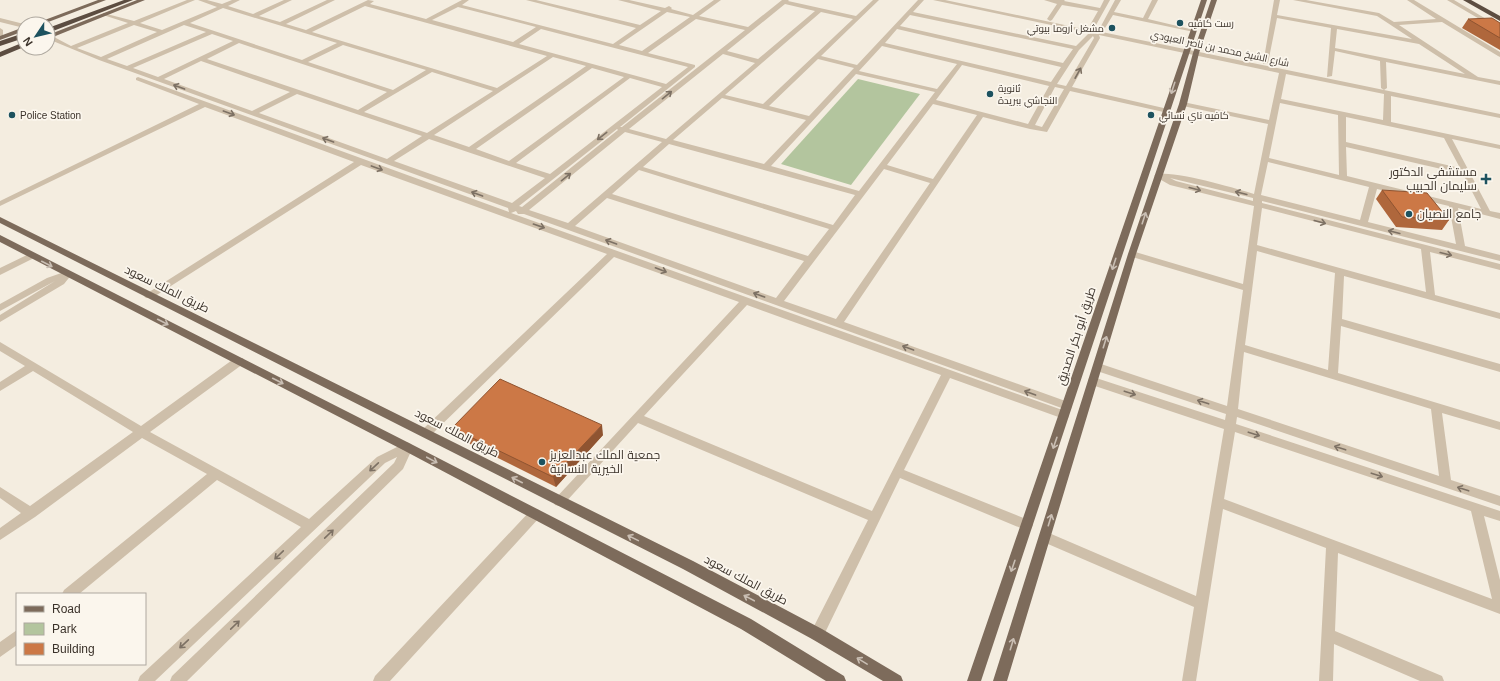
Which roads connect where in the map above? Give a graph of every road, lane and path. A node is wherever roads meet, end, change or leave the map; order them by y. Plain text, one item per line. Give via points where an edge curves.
1 (103, 0) edge
2 (115, 0) edge
3 (130, 0) edge
4 (142, 0) edge
5 (192, 0) edge
6 (201, 0) edge
7 (237, 0) edge
8 (289, 0) edge
9 (332, 0) edge
10 (374, 0) edge
11 (466, 0) edge
12 (529, 0) edge
13 (621, 0) edge
14 (633, 0) edge
15 (658, 0) edge
16 (718, 0) edge
17 (776, 0) edge
18 (876, 0) edge
19 (921, 0) edge
20 (936, 0) edge
21 (957, 0) edge
22 (1047, 0) edge
23 (1108, 0) edge
24 (1118, 0) edge
25 (1155, 0) edge
26 (1204, 0) edge
27 (1214, 0) edge
28 (1277, 0) edge
29 (1296, 0) edge
30 (1343, 0) edge
31 (1410, 0) edge
32 (1450, 0) edge
33 (1466, 0) edge
34 (1478, 0) edge
35 (785, 1) edge
36 (1061, 1) edge
37 (544, 2) edge
38 (366, 4) junction
39 (651, 4) junction
40 (457, 5) junction
41 (222, 6) junction
42 (1342, 8) junction
43 (667, 9) junction
44 (1482, 9) junction
45 (819, 10) junction
46 (1101, 10) junction
47 (1500, 12) edge
48 (910, 13) junction
49 (1111, 13) junction
50 (105, 14) junction
51 (253, 16) junction
52 (696, 16) junction
53 (1274, 16) junction
54 (56, 17) edge
55 (857, 18) junction
56 (1050, 19) junction
57 (1500, 19) edge
58 (56, 20) edge
59 (1145, 20) junction
60 (1442, 20) junction
61 (427, 21) junction
62 (1, 22) edge
63 (56, 23) edge
64 (133, 23) junction
65 (184, 23) junction
66 (280, 24) junction
67 (1392, 24) junction
68 (16, 26) edge
69 (540, 27) junction
70 (639, 28) junction
71 (743, 28) junction
72 (896, 28) junction
73 (1334, 28) junction
74 (0, 30) edge
75 (1096, 30) junction
76 (16, 31) edge
77 (56, 31) edge
78 (1192, 31) junction
79 (56, 32) edge
80 (162, 32) junction
81 (212, 32) junction
82 (306, 32) junction
83 (0, 38) edge
84 (16, 38) edge
85 (56, 41) edge
86 (239, 41) junction
87 (16, 43) edge
88 (342, 43) junction
89 (1422, 43) junction
90 (0, 44) edge
91 (881, 44) junction
92 (514, 45) junction
93 (614, 46) junction
94 (16, 48) edge
95 (56, 48) edge
96 (71, 48) junction
97 (1078, 48) junction
98 (1332, 49) junction
99 (0, 50) edge
100 (1192, 50) junction
101 (721, 51) junction
102 (643, 54) junction
103 (0, 55) edge
104 (552, 55) junction
105 (1500, 55) edge
106 (817, 56) junction
107 (101, 59) junction
108 (201, 59) junction
109 (1383, 60) junction
110 (304, 62) junction
111 (760, 62) junction
112 (1264, 63) junction
113 (960, 64) junction
114 (590, 66) junction
115 (692, 66) junction
116 (1066, 66) junction
117 (128, 68) junction
118 (431, 70) junction
119 (857, 70) junction
120 (1283, 71) junction
121 (629, 76) junction
122 (1329, 76) junction
123 (1476, 78) junction
124 (159, 79) junction
125 (1500, 83) edge
126 (1054, 85) junction
127 (666, 86) junction
128 (1069, 89) junction
129 (498, 90) junction
130 (938, 91) junction
131 (1386, 91) junction
132 (297, 92) junction
133 (394, 92) junction
134 (721, 96) junction
135 (1276, 100) junction
136 (931, 101) junction
137 (205, 104) junction
138 (1184, 104) junction
139 (764, 107) junction
140 (1165, 111) junction
141 (359, 112) junction
142 (1500, 112) edge
143 (253, 113) junction
144 (1342, 114) junction
145 (980, 115) junction
146 (1500, 116) edge
147 (810, 119) junction
148 (1272, 123) junction
149 (1387, 123) junction
150 (1030, 126) junction
151 (614, 127) junction
152 (624, 129) junction
153 (428, 136) junction
154 (1447, 136) junction
155 (669, 142) junction
156 (1343, 144) junction
157 (1500, 147) edge
158 (470, 150) junction
159 (1264, 159) junction
160 (360, 162) junction
161 (388, 162) junction
162 (510, 164) junction
163 (882, 166) junction
164 (766, 167) junction
165 (639, 168) junction
166 (1466, 172) junction
167 (1158, 176) junction
168 (550, 177) junction
169 (1343, 178) junction
170 (934, 182) junction
171 (1374, 185) junction
172 (860, 194) junction
173 (606, 195) junction
174 (1258, 201) junction
175 (0, 204) edge
176 (1453, 205) junction
177 (513, 207) junction
178 (525, 211) junction
179 (1487, 213) junction
180 (511, 216) junction
181 (1500, 216) edge
182 (0, 220) edge
183 (1363, 224) junction
184 (569, 227) junction
185 (834, 228) junction
186 (0, 238) edge
187 (1253, 247) junction
188 (1425, 248) junction
189 (1460, 248) junction
190 (614, 252) junction
191 (1132, 254) junction
192 (31, 256) junction
193 (1500, 258) edge
194 (810, 260) junction
195 (91, 267) junction
196 (1500, 267) edge
197 (0, 272) edge
198 (1340, 272) junction
199 (71, 276) junction
200 (1247, 288) junction
201 (149, 296) junction
202 (1431, 297) junction
203 (745, 301) junction
204 (778, 302) junction
205 (0, 308) edge
206 (1500, 316) edge
207 (0, 319) edge
208 (1337, 321) junction
209 (838, 323) junction
210 (0, 346) edge
211 (1239, 347) junction
212 (239, 361) junction
213 (33, 366) junction
214 (1098, 367) junction
215 (1500, 368) edge
216 (947, 374) junction
217 (1333, 375) junction
218 (1093, 381) junction
219 (0, 387) edge
220 (1436, 407) junction
221 (1066, 411) junction
222 (1231, 411) junction
223 (637, 418) junction
224 (1082, 418) junction
225 (1230, 426) junction
226 (1500, 426) edge
227 (141, 432) junction
228 (426, 433) junction
229 (407, 447) junction
230 (896, 472) junction
231 (216, 474) junction
232 (1446, 483) junction
233 (0, 492) edge
234 (559, 501) junction
235 (1500, 501) edge
236 (1218, 502) junction
237 (1476, 508) junction
238 (31, 513) junction
239 (535, 514) junction
240 (1500, 516) edge
241 (876, 518) junction
242 (1027, 525) junction
243 (310, 526) junction
244 (0, 535) edge
245 (1045, 537) junction
246 (1332, 544) junction
247 (70, 593) edge
248 (1202, 604) junction
249 (1500, 607) edge
250 (817, 634) junction
251 (1328, 635) junction
252 (16, 637) edge
253 (0, 650) edge
254 (145, 681) edge
255 (177, 681) edge
256 (380, 681) edge
257 (839, 681) edge
258 (896, 681) edge
259 (974, 681) edge
260 (1000, 681) edge
261 (1189, 681) edge
262 (1326, 681) edge
263 (1436, 681) edge

1 - 54 main road
2 - 58 highway
2 - 63 highway
3 - 77 highway
4 - 50 main road
5 - 64 street
6 - 41 street
7 - 41 street
8 - 51 street
9 - 66 street
10 - 38 street
11 - 40 street
12 - 37 street
13 - 43 street
14 - 39 street
15 - 39 street
16 - 52 street
17 - 71 street
18 - 55 street
19 - 48 street
20 - 75 street, شارع الشيخ محمد بن ناصر العبودي
21 - 56 street, شارع الشيخ محمد بن ناصر العبودي
22 - 36 street
23 - 46 street
24 - 49 street
25 - 59 street
26 - 78 main road, طريق أبو بكر الصديق
27 - 100 main road, طريق أبو بكر الصديق
28 - 53 street
29 - 42 street
30 - 42 street
31 - 60 street
32 - 44 street via 1493,24
33 - 44 highway
34 - 47 highway
35 - 45 street
35 - 71 street
36 - 46 street
36 - 56 street
37 - 70 street
38 - 61 street
38 - 82 street
39 - 43 street
40 - 61 street
40 - 69 street
41 - 51 street
41 - 65 street
42 - 67 street via 1379,15
43 - 52 street
43 - 70 street
44 - 57 highway
45 - 55 street
45 - 111 street
46 - 75 street via 1093,25
48 - 72 street
48 - 97 street
49 - 59 street
49 - 75 street via 1103,27
50 - 64 street
50 - 79 main road
51 - 66 street
52 - 71 street
52 - 102 street
53 - 73 street
53 - 112 street
55 - 106 street
56 - 75 street, شارع الشيخ محمد بن ناصر العبودي
59 - 78 street
60 - 67 street
60 - 105 street
61 - 92 street
62 - 68 street
64 - 80 street
64 - 96 street
65 - 80 street
65 - 81 street
66 - 82 street
67 - 89 street
69 - 92 street
69 - 93 street
70 - 93 street
71 - 101 street
71 - 115 street
72 - 91 street
72 - 116 street
73 - 89 street
73 - 98 street
74 - 83 street
75 - 97 street via 1089,34
75 - 100 street, شارع الشيخ محمد بن ناصر العبودي
128 -> 75 street via 1097,38
76 - 83 highway
78 - 100 main road, طريق أبو بكر الصديق
80 - 107 street
81 - 86 street
81 - 117 street
82 - 88 street
84 - 90 highway
85 - 96 street
86 - 108 street
86 - 110 street
87 - 99 highway
88 - 110 street
88 - 118 street
89 - 123 street
91 - 113 street
91 - 119 street
92 - 104 street
93 - 102 street
94 - 103 highway
95 - 137 street
96 - 107 street
97 - 116 street
98 - 109 street
98 - 122 street
100 - 112 street, شارع الشيخ محمد بن ناصر العبودي
100 - 120 street, شارع الشيخ محمد بن ناصر العبودي
100 - 138 main road, طريق أبو بكر الصديق
100 -> 140 main road, طريق أبو بكر الصديق
101 - 111 street
152 -> 101 street
102 - 115 street
104 - 114 street
104 - 129 street
106 - 119 street
106 - 139 street
107 - 117 street
108 - 124 street
108 - 132 street
109 - 123 street
109 - 131 street
110 - 133 street
111 - 134 street
112 - 122 street, شارع الشيخ محمد بن ناصر العبودي
113 - 126 street
113 - 130 street
114 - 121 street
114 - 158 street
115 - 127 street
116 - 126 street
117 - 124 street
118 - 129 street
118 - 133 street
119 - 130 street
119 - 147 street
120 - 131 street, شارع الشيخ محمد بن ناصر العبودي
120 - 135 street
121 - 127 street
121 - 162 street
122 - 131 street, شارع الشيخ محمد بن ناصر العبودي
123 - 125 street
143 -> 124 street
126 - 128 street
126 - 150 street
127 - 151 street
128 - 140 street
128 - 150 street via 1044,130
129 - 153 street
130 - 136 street
131 - 142 street, شارع الشيخ محمد بن ناصر العبودي
131 - 146 street, شارع الشيخ محمد بن ناصر العبودي
131 - 149 street
132 - 141 street
132 - 143 street
133 - 141 street
134 - 139 street
134 - 155 street
135 - 144 street
135 - 148 street
136 - 145 street
136 - 163 street
137 -> 160 street
137 - 175 street
138 - 148 street
138 - 167 main road, طريق أبو بكر الصديق
139 - 147 street
140 -> 221 main road, طريق أبو بكر الصديق
141 - 153 street
161 -> 143 street
144 - 149 street
144 - 156 street
145 - 150 street
145 - 170 street
147 - 164 street
148 - 159 street
149 - 154 street
151 - 152 street
151 -> 168 street
152 - 155 street
178 -> 152 street
153 - 158 street
153 - 161 street
154 - 157 street
154 - 166 street
155 - 164 street
155 - 165 street
156 - 166 street
156 - 169 street
158 - 162 street
159 - 169 street
159 - 174 street
160 -> 180 street
160 - 201 street
177 -> 161 street
162 - 168 street
163 - 170 street
163 - 172 street
164 - 172 street
165 - 173 street
165 - 185 street
166 - 179 street
167 - 174 street via 1173,183
191 -> 167 main road, طريق أبو بكر الصديق
168 - 177 street
169 - 171 street
170 - 209 street
171 - 176 street
171 - 183 street
172 - 185 street
173 - 184 street
173 - 194 street
174 - 183 street
174 - 187 street
174 -> 188 street
176 - 179 street
176 - 189 street
177 - 178 street
177 - 180 street
178 - 180 street
178 - 184 street
179 - 181 street
180 -> 190 street
182 - 195 main road, طريق الملك سعود
189 -> 183 street
204 -> 184 street
185 - 194 street
186 - 192 main road
187 - 198 street
187 - 200 street
188 -> 196 street
188 - 202 street
189 - 193 street
190 -> 203 street
190 - 228 street
191 - 200 street
214 -> 191 main road, طريق أبو بكر الصديق
192 - 197 street
192 -> 199 main road
194 - 204 street
195 - 199 main road
195 - 201 main road, طريق الملك سعود
198 - 202 street
198 - 208 street
199 - 205 street via 50,280
199 - 207 street
199 -> 212 main road
200 - 211 street
201 - 228 main road, طريق الملك سعود
202 - 206 street
203 - 216 street
203 - 223 street
204 - 209 street
208 - 215 street
208 - 217 street
221 -> 209 street
210 - 213 street
211 - 217 street
211 - 222 street
212 - 227 street
212 -> 229 main road
213 - 219 street
213 - 227 street
214 - 218 main road, طريق أبو بكر الصديق
222 -> 214 street
216 - 221 street
216 - 230 street
217 - 220 street
218 - 224 main road, طريق أبو بكر الصديق
218 -> 225 street
220 - 226 street
220 - 232 street
221 - 224 main road
221 -> 242 main road, طريق أبو بكر الصديق
222 - 225 street
232 -> 222 street
223 - 234 street
223 - 241 street
245 -> 224 main road, طريق أبو بكر الصديق
225 - 236 street
225 -> 237 street
227 - 231 street
227 - 238 street
234 -> 228 main road, طريق الملك سعود
229 -> 239 main road
229 -> 243 street via 381,460
255 -> 229 street via 399,466
230 - 241 street
230 - 242 street
231 - 243 street
231 - 247 street
235 -> 232 street
233 - 238 street
250 -> 234 main road, طريق الملك سعود via 688,565
236 - 246 street
236 - 248 street
237 - 240 street
237 - 249 street
238 - 244 street
239 - 256 street
239 - 257 main road via 746,624
241 - 250 street
242 -> 259 main road, طريق أبو بكر الصديق
243 -> 254 street
245 - 248 street
260 -> 245 main road, طريق أبو بكر الصديق
246 - 249 street
246 - 251 street
248 - 261 street
258 -> 250 main road, طريق الملك سعود
251 - 262 street
251 - 263 street
252 - 253 street

